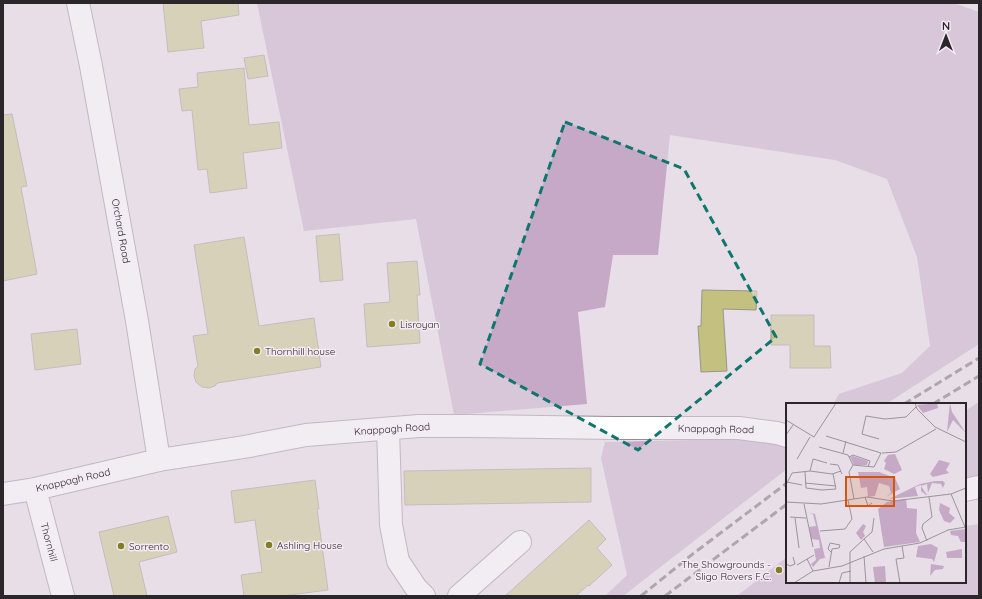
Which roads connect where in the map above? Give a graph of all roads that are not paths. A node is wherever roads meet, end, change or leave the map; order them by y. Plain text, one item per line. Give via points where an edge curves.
1 (78, 3) edge
2 (388, 429) junction
3 (786, 436) edge
4 (159, 460) junction
5 (979, 487) edge
6 (35, 488) junction
7 (966, 490) edge
8 (3, 494) edge
9 (520, 542) dead end
10 (63, 596) edge
11 (424, 596) edge
12 (459, 596) edge

1 - 4 street, Orchard Road via 137,321
2 - 3 street, Knappagh Road via 419,426 739,428 778,432
2 - 4 street, Knappagh Road via 306,435
2 - 11 street via 391,525 398,561
4 - 6 street, Knappagh Road
5 - 7 street
6 - 8 street, Knappagh Road
6 - 10 street, Thornhill
9 - 12 street

